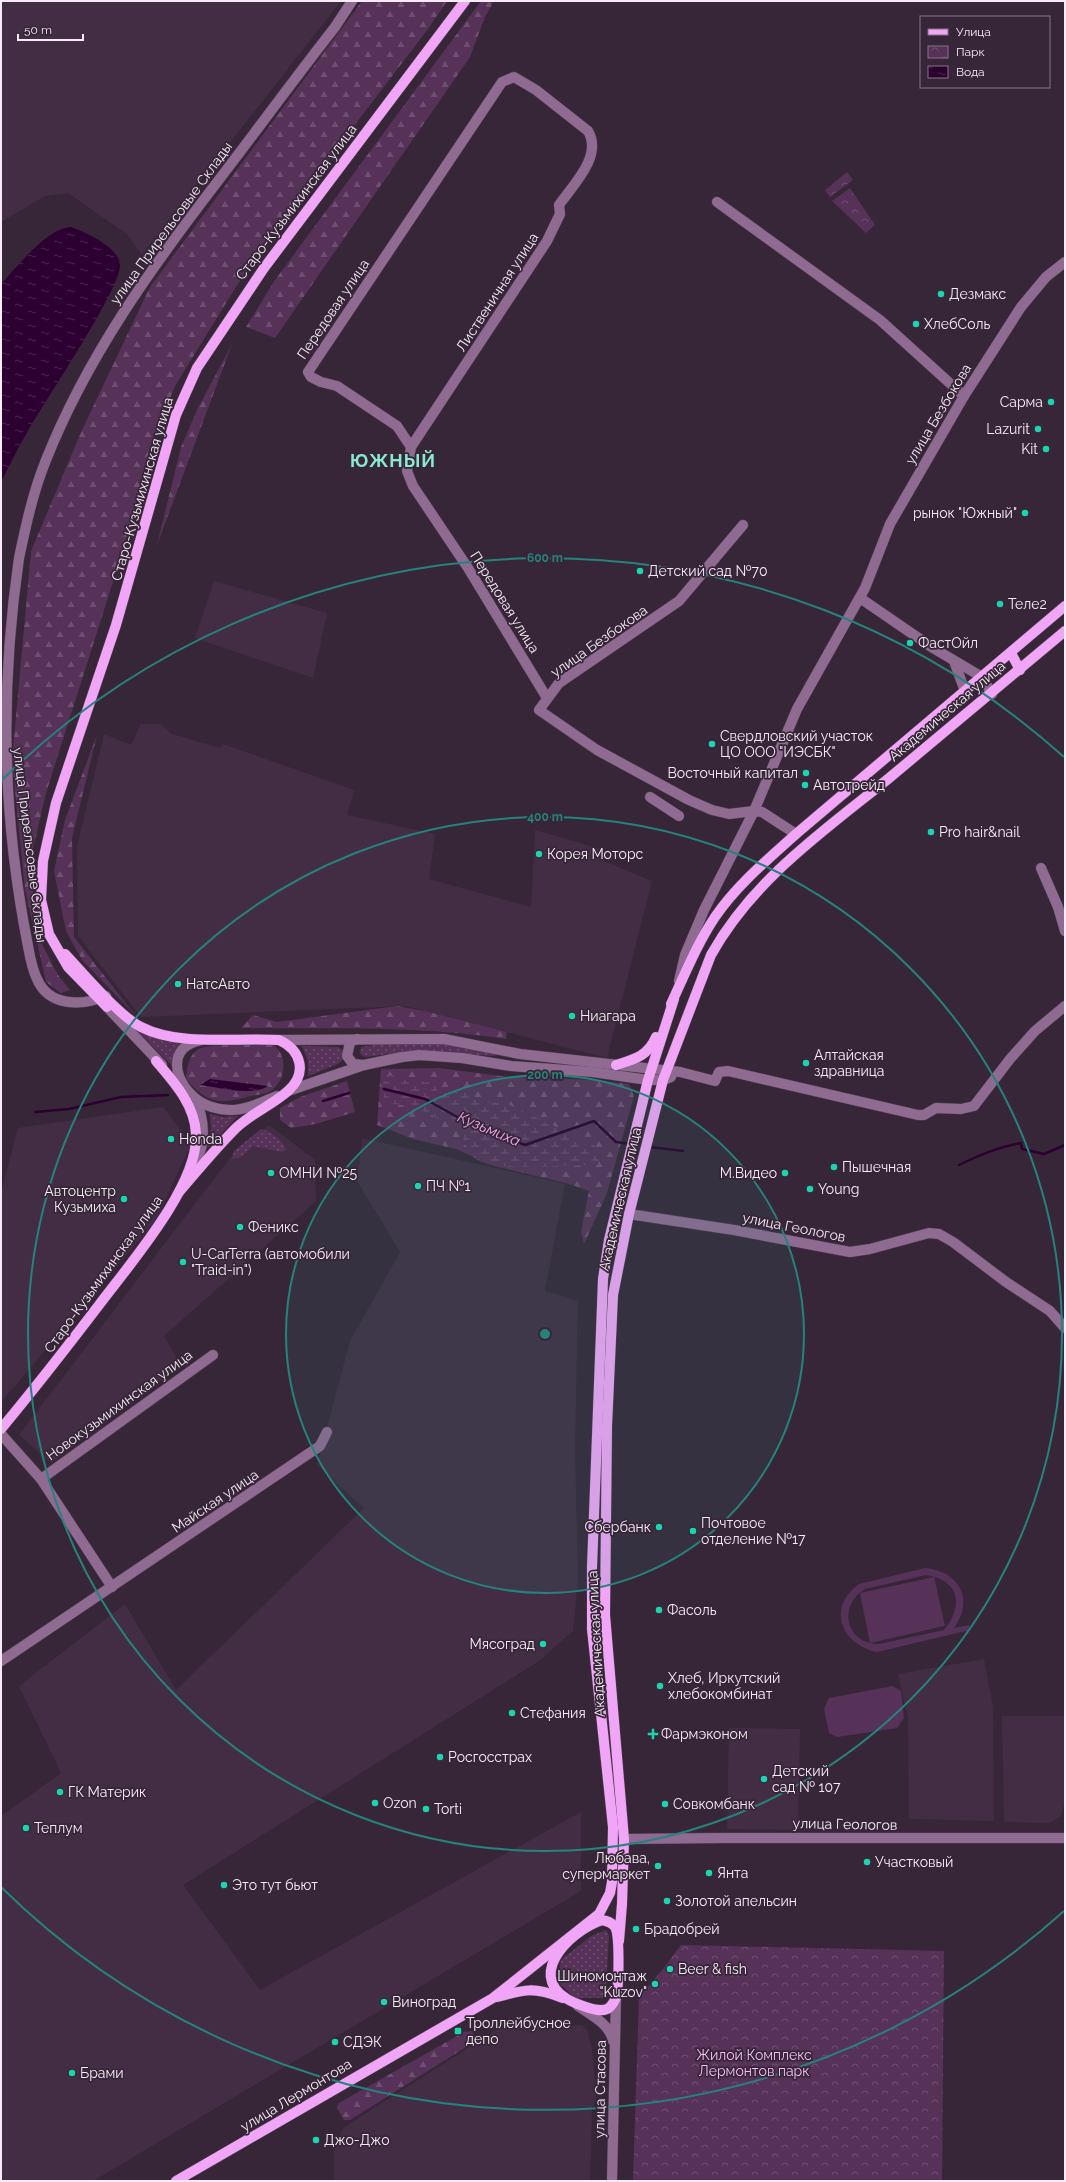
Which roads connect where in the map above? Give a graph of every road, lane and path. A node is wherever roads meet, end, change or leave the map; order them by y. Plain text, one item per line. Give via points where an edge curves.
1 (352, 1) edge
2 (465, 1) edge
3 (594, 146) joint
4 (717, 202) dead end
5 (1065, 262) edge
6 (1065, 266) edge
7 (1053, 270) junction
8 (964, 396) junction
9 (411, 447) junction
10 (743, 525) dead end
11 (860, 598) junction
12 (1065, 606) edge
13 (1065, 631) edge
14 (1011, 653) junction
15 (954, 662) junction
16 (1020, 670) junction
17 (982, 677) junction
18 (965, 691) junction
19 (992, 694) junction
20 (548, 698) junction
21 (650, 797) dead end
22 (754, 811) junction
23 (679, 816) dead end
24 (796, 834) junction
25 (1041, 868) dead end
26 (1065, 931) edge
27 (102, 998) junction
28 (674, 999) junction
29 (1065, 1006) edge
30 (107, 1007) joint
31 (357, 1038) junction
32 (209, 1039) junction
33 (279, 1040) junction
34 (156, 1061) junction
35 (364, 1065) junction
36 (616, 1065) junction
37 (651, 1069) junction
38 (665, 1076) junction
39 (180, 1079) junction
40 (648, 1080) junction
41 (286, 1092) junction
42 (190, 1094) junction
43 (190, 1166) junction
44 (179, 1192) junction
45 (629, 1214) junction
46 (1065, 1328) edge
47 (213, 1354) dead end
48 (1, 1428) edge
49 (327, 1432) dead end
50 (1, 1434) edge
51 (41, 1479) junction
52 (112, 1587) junction
53 (1, 1662) edge
54 (1065, 1838) edge
55 (624, 1840) junction
56 (576, 1933) junction
57 (619, 1941) junction
58 (616, 1997) junction
59 (493, 1998) junction
60 (568, 2000) junction
61 (615, 2051) junction
62 (176, 2181) edge
63 (612, 2181) edge

1 - 27 street, улица Прирельсовые Склады via 156,263 102,345 45,461 28,513 9,616 2,738 4,778 22,917 36,979 41,987 49,994 72,1004
2 - 27 main road, Старо-Кузьмихинская улица via 264,268 222,328 189,383 175,421 116,625 62,783 43,861 41,900 46,927 68,967
3 - 9 street, Лиственичная улица via 590,158 560,205 558,219 547,241
3 - 9 street, Передовая улица via 588,131 536,90 514,77 502,82 308,372 311,377 321,382 337,386 397,426
4 - 8 street via 880,320
5 - 7 street, улица Безбокова
6 - 7 street
7 - 8 street, улица Безбокова via 1021,307
8 - 11 street, улица Безбокова via 890,524
9 - 20 street, Передовая улица via 407,471 417,493 468,568
10 - 20 street, улица Безбокова via 679,602 559,683
11 - 15 street
11 - 22 street, улица Безбокова via 797,709
12 - 14 main road
13 - 16 main road, Академическая улица
14 - 16 main road
14 - 17 main road
15 - 17 street
15 - 18 street
16 - 19 main road, Академическая улица
17 - 18 main road
17 - 19 street
18 - 24 main road
19 - 38 main road, Академическая улица via 807,844 749,899 711,955
20 - 22 street, улица Безбокова via 539,710 597,750 649,779 712,810 729,814
21 - 23 street
22 - 24 street via 762,812
22 - 28 street, улица Безбокова via 704,910 685,955
24 - 28 main road via 739,888 716,917 701,941
25 - 26 street via 1058,907
27 - 30 main road, Старо-Кузьмихинская улица
27 - 32 main road, Старо-Кузьмихинская улица via 130,1021 148,1030 174,1037
28 - 36 main road via 652,1047 638,1058
28 - 37 main road
29 - 38 street via 1035,1031 974,1106 961,1109 936,1108 924,1115 918,1115 728,1071 719,1072 715,1081 695,1076
30 - 34 street, Старо-Кузьмихинская улица
31 - 33 street
31 - 35 street via 349,1043 347,1056 353,1064
31 - 36 street via 444,1039 520,1054
32 - 33 main road
32 - 39 street via 192,1042 181,1051 177,1064
33 - 41 main road via 293,1049 300,1064 296,1080
34 - 39 street, Старо-Кузьмихинская улица
34 - 43 main road, Старо-Кузьмихинская улица via 182,1093 194,1120 196,1147
35 - 40 street via 402,1057 436,1056
35 - 41 street
36 - 37 street
37 - 38 street
37 - 40 main road
38 - 40 street
38 - 45 main road, Академическая улица
39 - 42 street
40 - 56 main road, улица Лермонтова via 609,1240 600,1317 592,1629 613,1827 612,1882 599,1914
41 - 42 street via 251,1106 229,1110 206,1104
41 - 44 main road via 236,1129
42 - 43 street via 200,1110 202,1131 199,1153
43 - 44 main road, Старо-Кузьмихинская улица
44 - 48 main road, Старо-Кузьмихинская улица via 144,1246
45 - 46 street, улица Геологов via 734,1230 850,1252 929,1233 939,1234 1050,1311
45 - 55 main road, Академическая улица via 612,1295 605,1553 605,1622
47 - 51 street, Новокузьмихинская улица
49 - 52 street, Майская улица via 320,1446
50 - 51 street
51 - 52 street
52 - 53 street, Майская улица
54 - 55 street, улица Геологов
55 - 57 main road, Академическая улица
56 - 57 main road via 597,1922 608,1921 616,1929
56 - 59 main road, улица Лермонтова
56 - 60 main road via 560,1948 553,1959 551,1970 551,1981 557,1992
57 - 58 main road
58 - 60 main road via 610,2008 603,2010
58 - 61 street, улица Стасова
59 - 60 main road, улица Лермонтова via 527,1989 546,1992
59 - 62 main road, улица Лермонтова
60 - 61 street, улица Лермонтова via 606,2026 612,2034
61 - 63 street, улица Стасова

